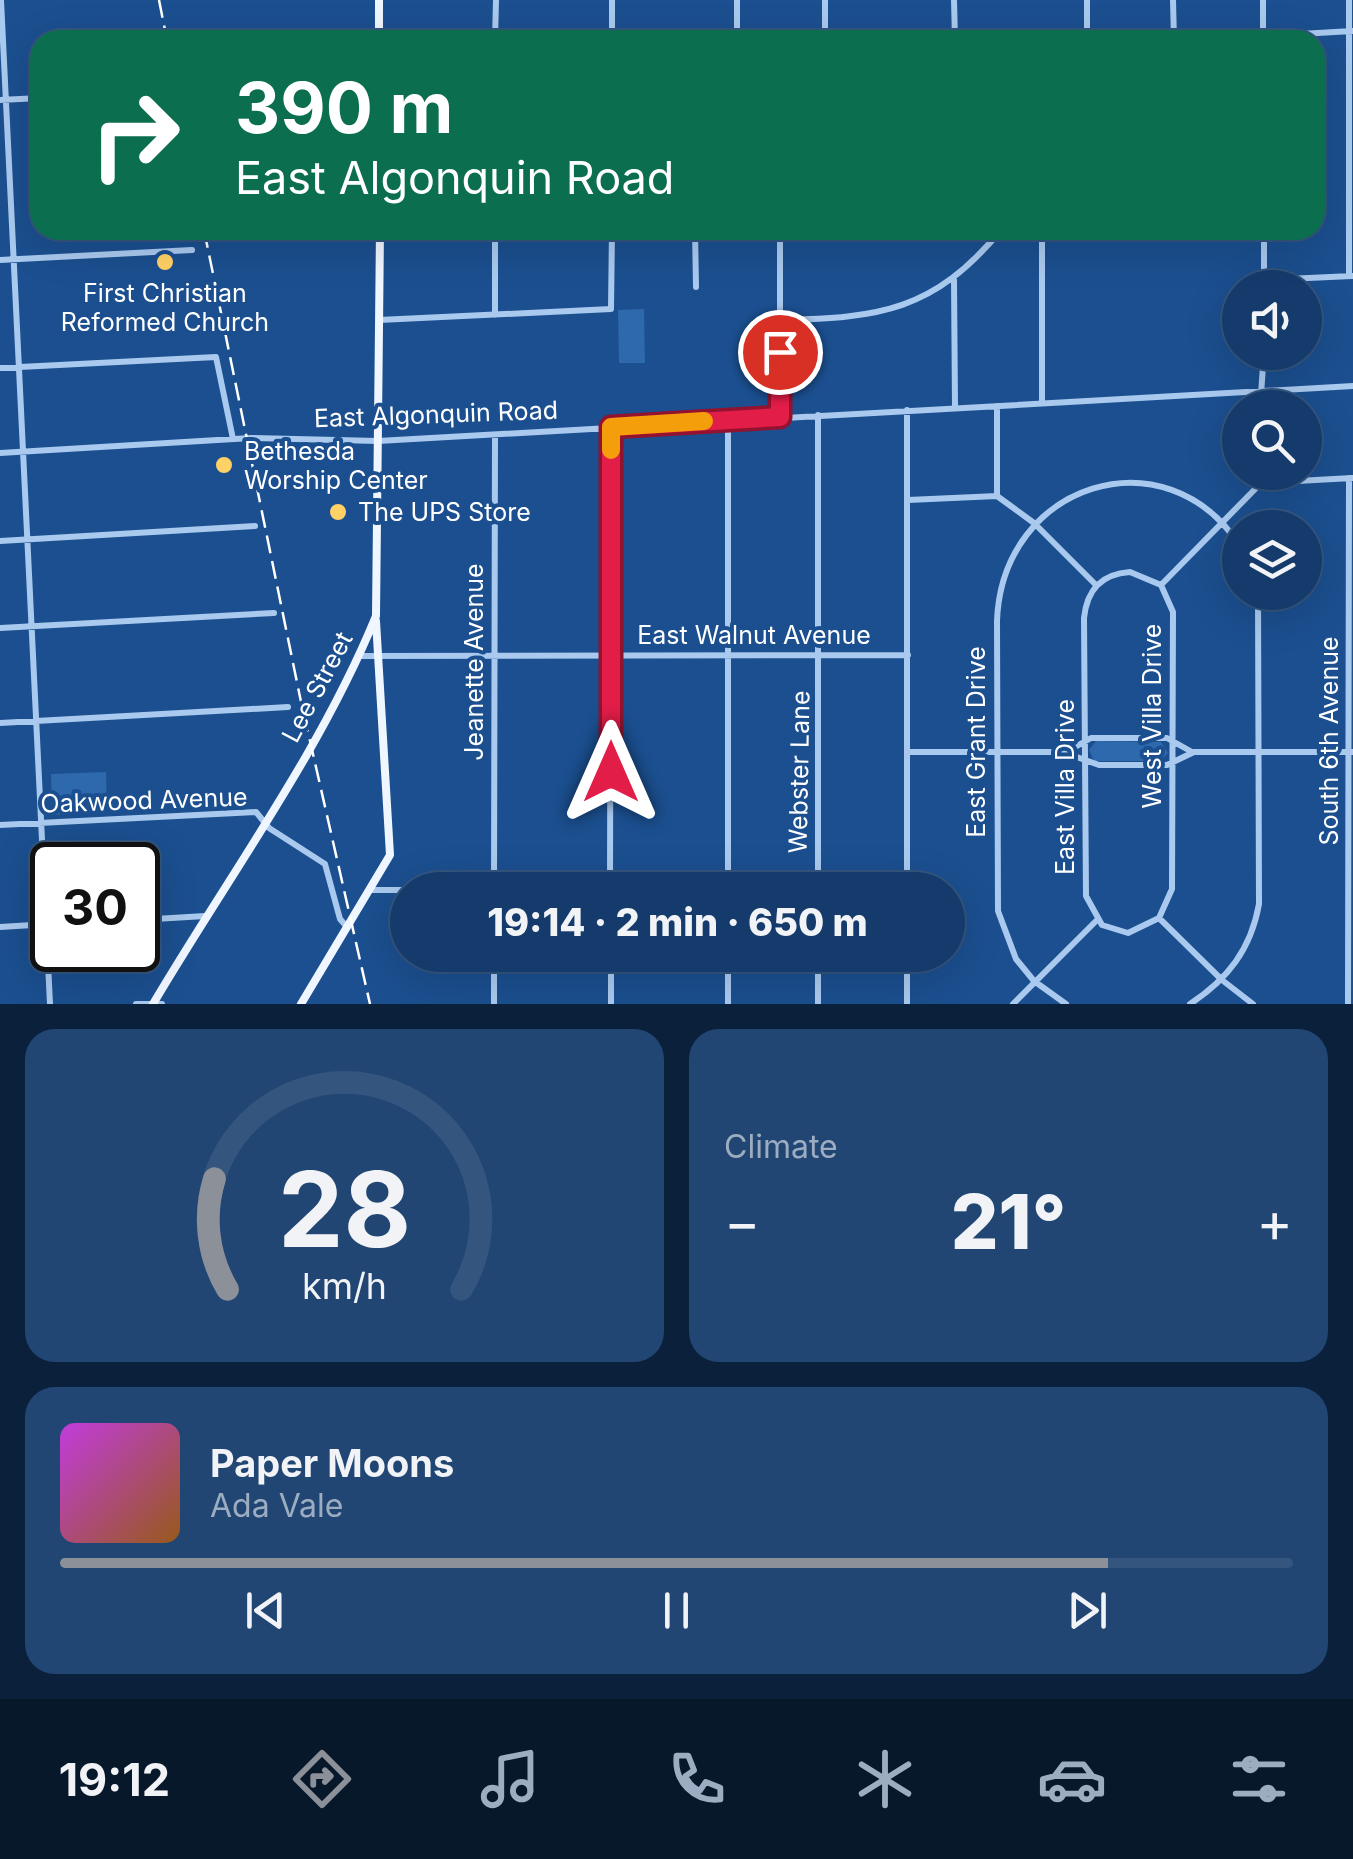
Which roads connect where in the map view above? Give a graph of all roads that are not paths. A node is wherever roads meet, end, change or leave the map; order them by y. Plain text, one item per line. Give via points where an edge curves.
1 (1, 0) edge
2 (379, 0) edge
3 (612, 0) edge
4 (737, 0) edge
5 (824, 0) edge
6 (954, 0) edge
7 (1087, 0) edge
8 (1173, 0) edge
9 (1263, 0) edge
10 (1349, 0) edge
11 (495, 4) edge
12 (380, 30) edge
13 (495, 30) edge
14 (612, 30) edge
15 (737, 30) edge
16 (824, 30) edge
17 (955, 30) edge
18 (1087, 30) edge
19 (1174, 30) edge
20 (1263, 30) edge
21 (1351, 31) edge
22 (1325, 33) edge
23 (30, 99) edge
24 (3, 100) edge
25 (380, 240) edge
26 (495, 240) edge
27 (612, 240) edge
28 (695, 240) edge
29 (780, 240) edge
30 (992, 240) edge
31 (1042, 240) edge
32 (1264, 240) edge
33 (192, 250) dead end
34 (0, 260) edge
35 (14, 260) junction
36 (1264, 270) edge
37 (1351, 276) edge
38 (1322, 279) edge
39 (954, 280) junction
40 (696, 287) dead end
41 (495, 314) junction
42 (380, 320) junction
43 (780, 320) junction
44 (20, 367) junction
45 (0, 368) edge
46 (1353, 386) edge
47 (1292, 390) edge
48 (1222, 394) edge
49 (1042, 403) junction
50 (997, 406) junction
51 (956, 408) junction
52 (907, 410) junction
53 (818, 415) junction
54 (780, 417) junction
55 (728, 420) junction
56 (611, 427) junction
57 (496, 435) junction
58 (234, 439) junction
59 (378, 441) junction
60 (24, 452) junction
61 (0, 453) edge
62 (1351, 478) edge
63 (1322, 480) edge
64 (1253, 490) edge
65 (997, 496) junction
66 (908, 500) junction
67 (1234, 510) edge
68 (1034, 523) junction
69 (1222, 523) joint
70 (255, 526) dead end
71 (29, 539) junction
72 (0, 541) edge
73 (1161, 584) junction
74 (1096, 585) junction
75 (1258, 610) edge
76 (274, 613) dead end
77 (376, 616) junction
78 (34, 626) junction
79 (0, 628) edge
80 (378, 655) junction
81 (494, 655) junction
82 (611, 655) junction
83 (728, 655) junction
84 (360, 656) junction
85 (820, 656) junction
86 (908, 656) junction
87 (288, 707) dead end
88 (38, 721) junction
89 (0, 723) edge
90 (1172, 739) junction
91 (1084, 740) junction
92 (908, 752) junction
93 (996, 752) junction
94 (1063, 752) junction
95 (1194, 752) junction
96 (1260, 752) junction
97 (1351, 752) edge
98 (1084, 763) junction
99 (1172, 764) junction
100 (264, 821) junction
101 (44, 823) junction
102 (0, 825) edge
103 (45, 842) edge
104 (494, 872) edge
105 (610, 872) edge
106 (728, 872) edge
107 (818, 872) edge
108 (908, 872) edge
109 (371, 890) junction
110 (390, 890) edge
111 (205, 916) junction
112 (1159, 918) junction
113 (160, 919) edge
114 (1097, 920) junction
115 (30, 925) edge
116 (0, 926) edge
117 (347, 927) junction
118 (50, 972) edge
119 (494, 972) edge
120 (611, 972) edge
121 (728, 972) edge
122 (818, 972) edge
123 (907, 972) edge
124 (1222, 980) junction
125 (1034, 981) junction
126 (50, 1004) edge
127 (136, 1004) edge
128 (154, 1004) edge
129 (162, 1004) edge
130 (301, 1004) edge
131 (494, 1004) edge
132 (612, 1004) edge
133 (728, 1004) edge
134 (818, 1004) edge
135 (907, 1004) edge
136 (1012, 1004) edge
137 (1066, 1004) edge
138 (1190, 1004) edge
139 (1253, 1004) edge
140 (1350, 1004) edge

1 - 24 street
2 - 12 main road
3 - 14 street
4 - 15 street
5 - 16 street
6 - 17 street
7 - 18 street
8 - 19 street
9 - 20 street
10 - 21 street
11 - 13 street
21 - 22 street
21 - 37 street
23 - 24 street
24 - 35 street
25 - 42 main road, Lee Street
26 - 41 street
27 - 41 street via 611,309
28 - 40 street
29 - 43 street
30 - 39 street
31 - 49 street
32 - 36 street
33 - 35 street
34 - 35 street
35 - 44 street
37 - 38 street
39 - 43 street via 888,312
39 - 51 street
41 - 42 street
42 - 59 main road, Lee Street
43 - 54 street
44 - 45 street
44 - 58 street via 216,357
44 - 60 street
46 - 47 street, East Algonquin Road
48 - 49 street, East Algonquin Road
49 - 50 street, East Algonquin Road
50 - 51 street, East Algonquin Road
50 - 65 street
51 - 52 street, East Algonquin Road
52 - 53 street, East Algonquin Road
52 - 66 street
53 - 54 street, East Algonquin Road
53 - 85 street, Webster Lane
54 - 55 street, East Algonquin Road
55 - 56 street, East Algonquin Road
55 - 83 street
56 - 57 street, East Algonquin Road
56 - 82 street
57 - 59 street, East Algonquin Road
57 - 81 street, Jeanette Avenue
58 - 59 street, East Algonquin Road
58 - 60 street, East Algonquin Road
59 - 77 main road, Lee Street
60 - 61 street, East Algonquin Road
60 - 71 street
62 - 63 street
62 - 97 street, South 6th Avenue
64 - 67 street
65 - 66 street
65 - 68 street
66 - 86 street
68 - 69 street via 1071,496 1123,484 1184,496
68 - 74 street
68 - 93 street, East Grant Drive via 1012,553 998,594
69 - 73 street
70 - 71 street
71 - 72 street
71 - 78 street
73 - 74 street via 1130,572
73 - 90 street, West Villa Drive via 1173,612
74 - 91 street, East Villa Drive via 1084,618
75 - 96 street
76 - 78 street
77 - 80 main road
77 - 84 main road, Lee Street
78 - 79 street
78 - 88 street
80 - 81 street, East Walnut Avenue
80 - 84 street, East Walnut Avenue
80 - 109 main road via 392,838
81 - 82 street, East Walnut Avenue
81 - 104 street, Jeanette Avenue
82 - 83 street, East Walnut Avenue
82 - 105 street
83 - 85 street, East Walnut Avenue
83 - 106 street
84 - 100 main road, Lee Street
85 - 86 street, East Walnut Avenue
85 - 107 street, Webster Lane
86 - 92 street
87 - 88 street
88 - 89 street
88 - 101 street
90 - 91 street
90 - 95 street
90 - 99 street, West Villa Drive
91 - 94 street
91 - 98 street, East Villa Drive
92 - 93 street
92 - 108 street
93 - 94 street
93 - 125 street, East Grant Drive via 998,910 1008,943
94 - 98 street
95 - 96 street
95 - 99 street
96 - 97 street
96 - 124 street via 1257,916
97 - 140 street, South 6th Avenue
98 - 99 street
98 - 114 street, East Villa Drive via 1085,887
99 - 112 street, West Villa Drive via 1172,890
100 - 101 street, Oakwood Avenue via 256,812
100 - 111 main road, Lee Street
100 - 117 street, Oakwood Avenue via 325,864
101 - 102 street, Oakwood Avenue
101 - 103 street
109 - 110 street
109 - 117 main road
111 - 113 street
111 - 128 main road, Lee Street
112 - 114 street via 1128,933
112 - 124 street
114 - 125 street
115 - 116 street
117 - 130 main road
118 - 126 street
119 - 131 street
120 - 132 street
121 - 133 street
122 - 134 street
123 - 135 street
124 - 138 street
124 - 139 street
125 - 136 street
125 - 137 street, East Grant Drive
127 - 128 street
128 - 129 street

